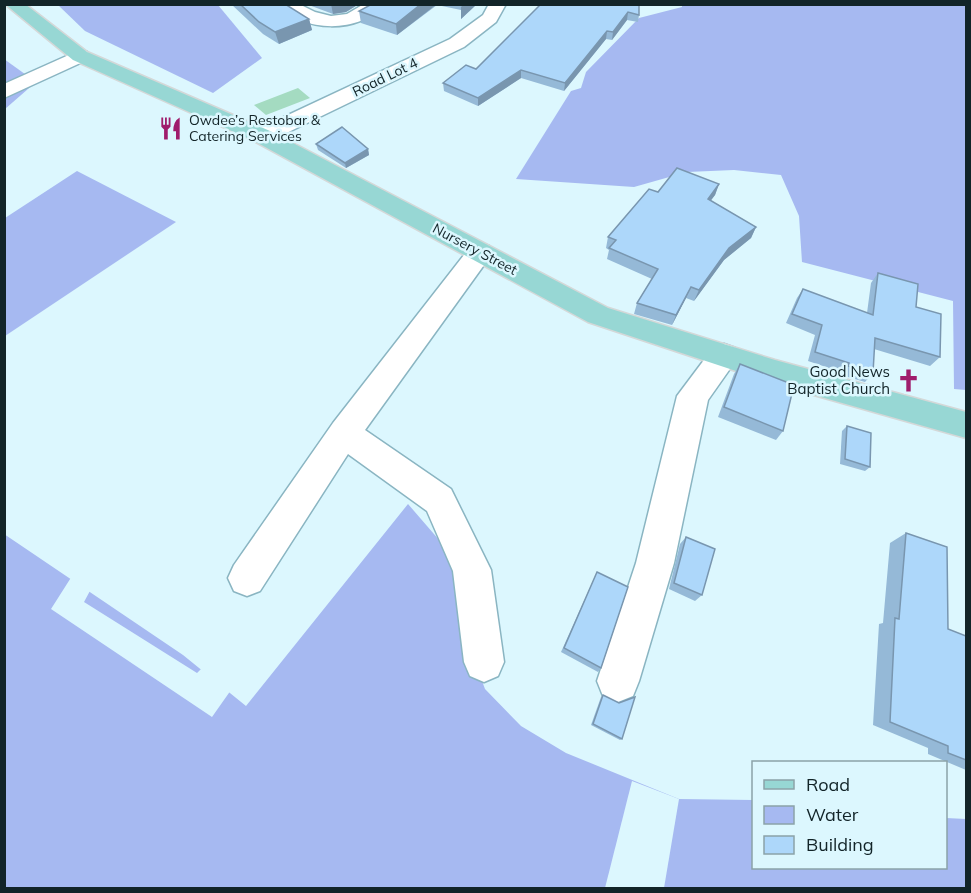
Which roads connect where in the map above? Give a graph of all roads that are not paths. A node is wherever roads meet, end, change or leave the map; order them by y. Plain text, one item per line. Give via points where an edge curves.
1 (12, 4) edge
2 (286, 4) edge
3 (376, 4) edge
4 (498, 4) edge
5 (80, 56) junction
6 (4, 92) edge
7 (262, 136) junction
8 (480, 252) junction
9 (724, 356) junction
10 (966, 425) edge
11 (344, 433) junction
12 (247, 578) dead end
13 (484, 662) dead end
14 (618, 681) dead end

1 - 5 main road, Nursery Street
2 - 3 street via 323,23 338,22
4 - 7 street, Road Lot 4 via 490,18 457,43
5 - 6 street
5 - 7 main road, Nursery Street
7 - 8 main road, Nursery Street
8 - 9 main road, Nursery Street via 598,315
8 - 11 street
9 - 10 main road, Nursery Street
9 - 14 street via 693,396 656,563
11 - 12 street
11 - 13 street via 439,500 472,570

